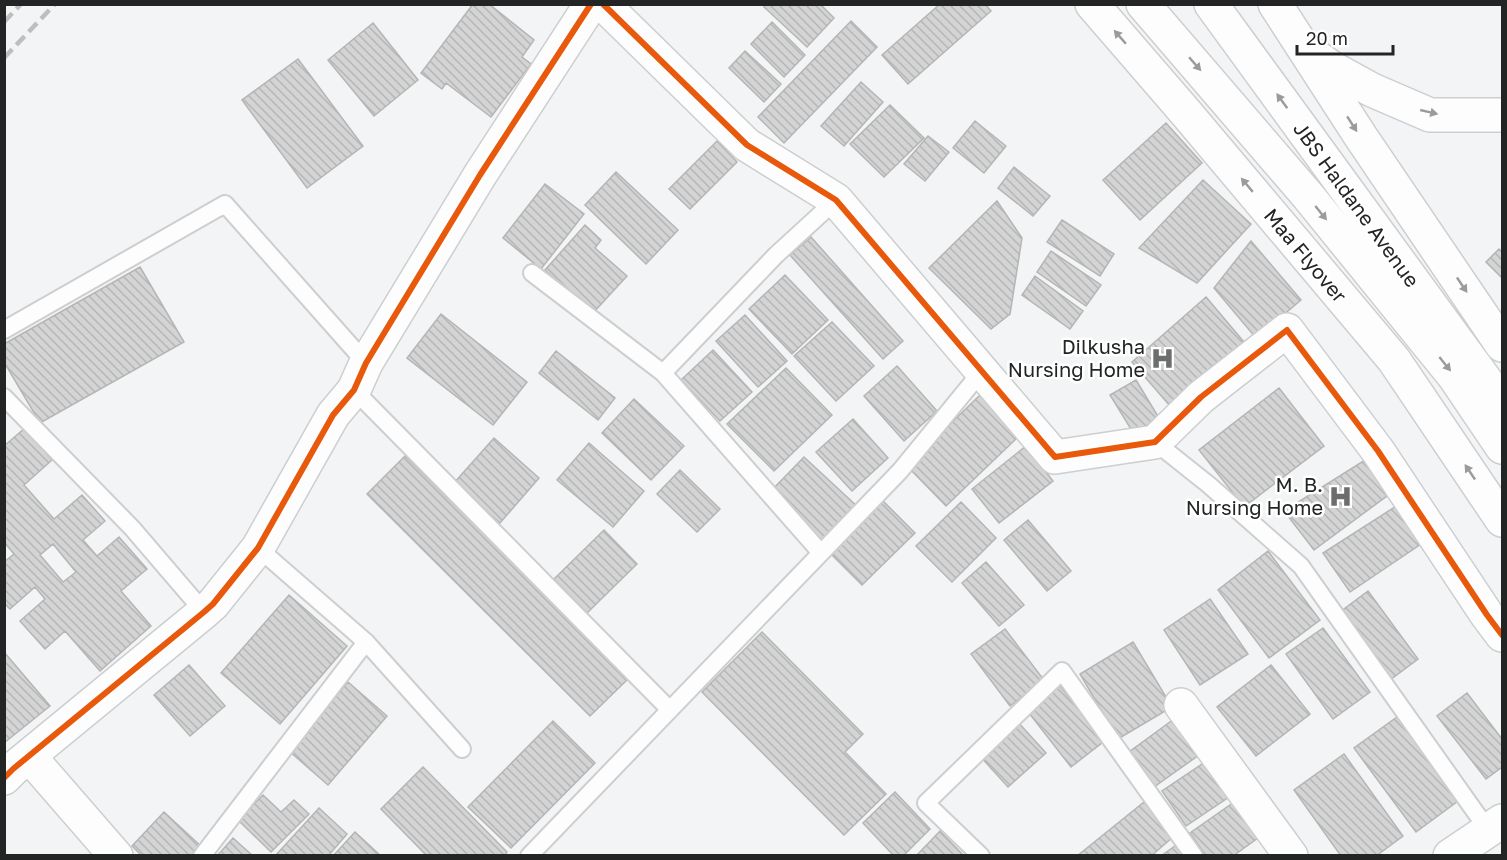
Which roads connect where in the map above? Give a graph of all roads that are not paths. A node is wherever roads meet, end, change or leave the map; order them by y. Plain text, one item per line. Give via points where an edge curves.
1 (591, 4) edge
2 (603, 4) edge
3 (1092, 4) edge
4 (1143, 4) edge
5 (1211, 4) edge
6 (1275, 4) edge
7 (1303, 48) junction
8 (1503, 116) edge
9 (836, 200) junction
10 (532, 273) dead end
11 (7, 324) edge
12 (1503, 345) edge
13 (981, 372) junction
14 (663, 374) junction
15 (360, 376) junction
16 (4, 397) edge
17 (1503, 403) edge
18 (1155, 442) junction
19 (1503, 447) edge
20 (1503, 520) edge
21 (258, 548) junction
22 (821, 553) junction
23 (204, 612) junction
24 (1503, 635) edge
25 (366, 642) junction
26 (1181, 705) dead end
27 (670, 710) junction
28 (462, 749) dead end
29 (29, 756) junction
30 (4, 778) edge
31 (1495, 826) edge
32 (116, 855) edge
33 (202, 855) edge
34 (529, 855) edge
35 (981, 855) edge
36 (1194, 855) edge
37 (1291, 855) edge
38 (1450, 855) edge

1 - 15 main road via 480,175
2 - 9 main road via 747,145
20 -> 3 main road, Maa Flyover via 1394,360
4 -> 19 main road, Maa Flyover via 1308,196 1454,376
17 -> 5 main road, JBS Haldane Avenue
6 - 7 main road, JBS Haldane Avenue
7 -> 8 main road via 1372,90 1430,115
7 -> 12 main road, JBS Haldane Avenue
9 - 13 main road
9 - 14 lane via 776,255
10 - 14 lane
11 - 15 lane via 225,204
13 - 18 main road via 1055,457
13 - 22 lane via 900,471
14 - 22 lane
15 - 21 main road via 333,415
15 - 27 lane
16 - 23 lane via 132,528
18 - 24 main road via 1202,397 1287,330 1378,451
18 - 31 lane via 1301,566
21 - 23 main road
21 - 25 lane
22 - 27 lane
23 - 29 main road
25 - 28 lane
25 - 33 lane
26 - 37 main road
27 - 34 lane
29 - 30 main road
29 - 32 main road
31 - 38 main road
35 - 36 lane via 926,803 1062,671

